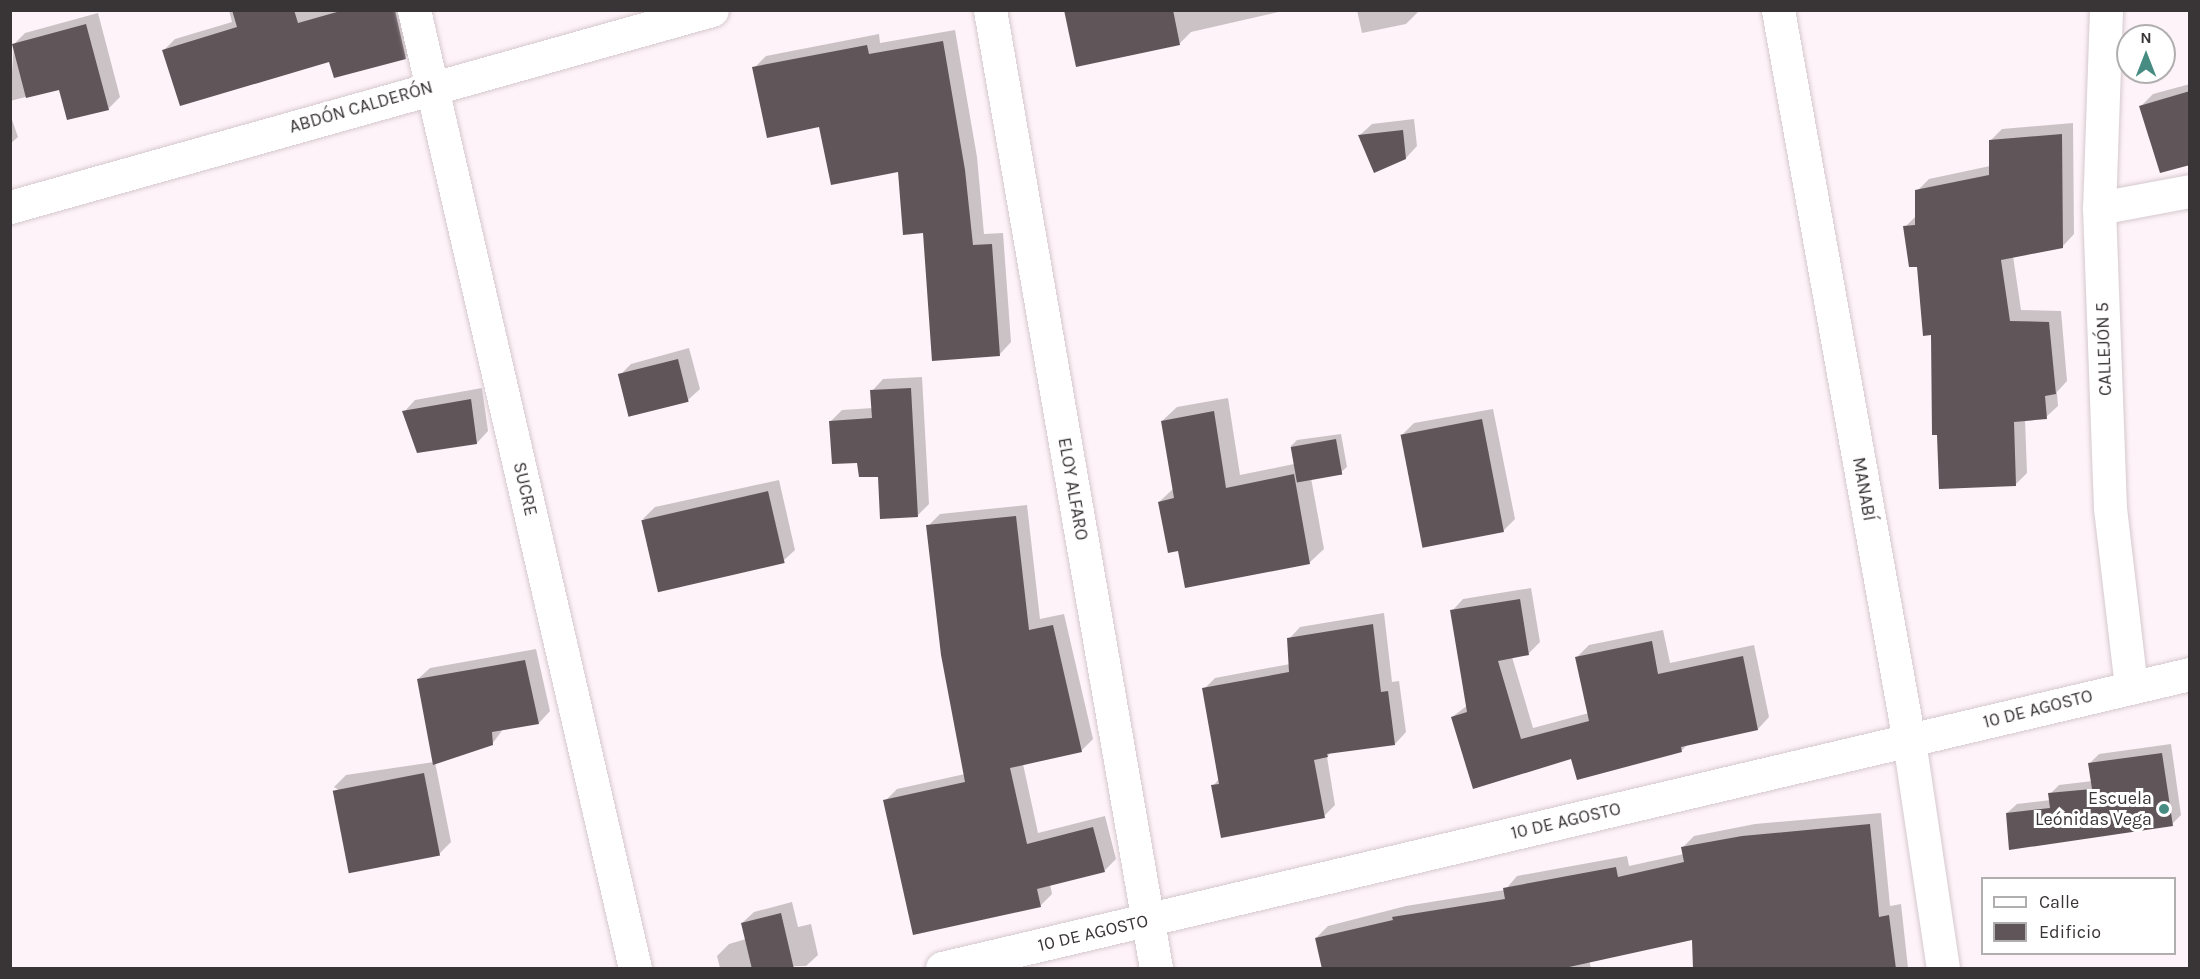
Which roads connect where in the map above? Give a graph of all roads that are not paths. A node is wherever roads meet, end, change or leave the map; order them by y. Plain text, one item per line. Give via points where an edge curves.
1 (414, 10) edge
2 (712, 10) edge
3 (990, 10) edge
4 (1778, 10) edge
5 (2106, 10) edge
6 (434, 87) junction
7 (2190, 191) edge
8 (10, 207) edge
9 (2099, 208) junction
10 (2190, 674) edge
11 (2131, 686) junction
12 (1909, 741) junction
13 (1148, 920) junction
14 (635, 969) edge
15 (942, 969) edge
16 (1156, 969) edge
17 (1943, 969) edge

1 - 6 street, SUCRE
2 - 6 street, ABDÓN CALDERÓN
3 - 13 street, ELOY ALFARO
4 - 12 street, MANABÍ
5 - 9 street, CALLEJÓN 5
6 - 8 street, ABDÓN CALDERÓN
6 - 14 street, SUCRE
7 - 9 street
9 - 11 street, CALLEJÓN 5 via 2110,508
10 - 11 street, 10 DE AGOSTO
11 - 12 street, 10 DE AGOSTO
12 - 13 street, 10 DE AGOSTO
12 - 17 street, MANABÍ
13 - 15 street, 10 DE AGOSTO
13 - 16 street, ELOY ALFARO

